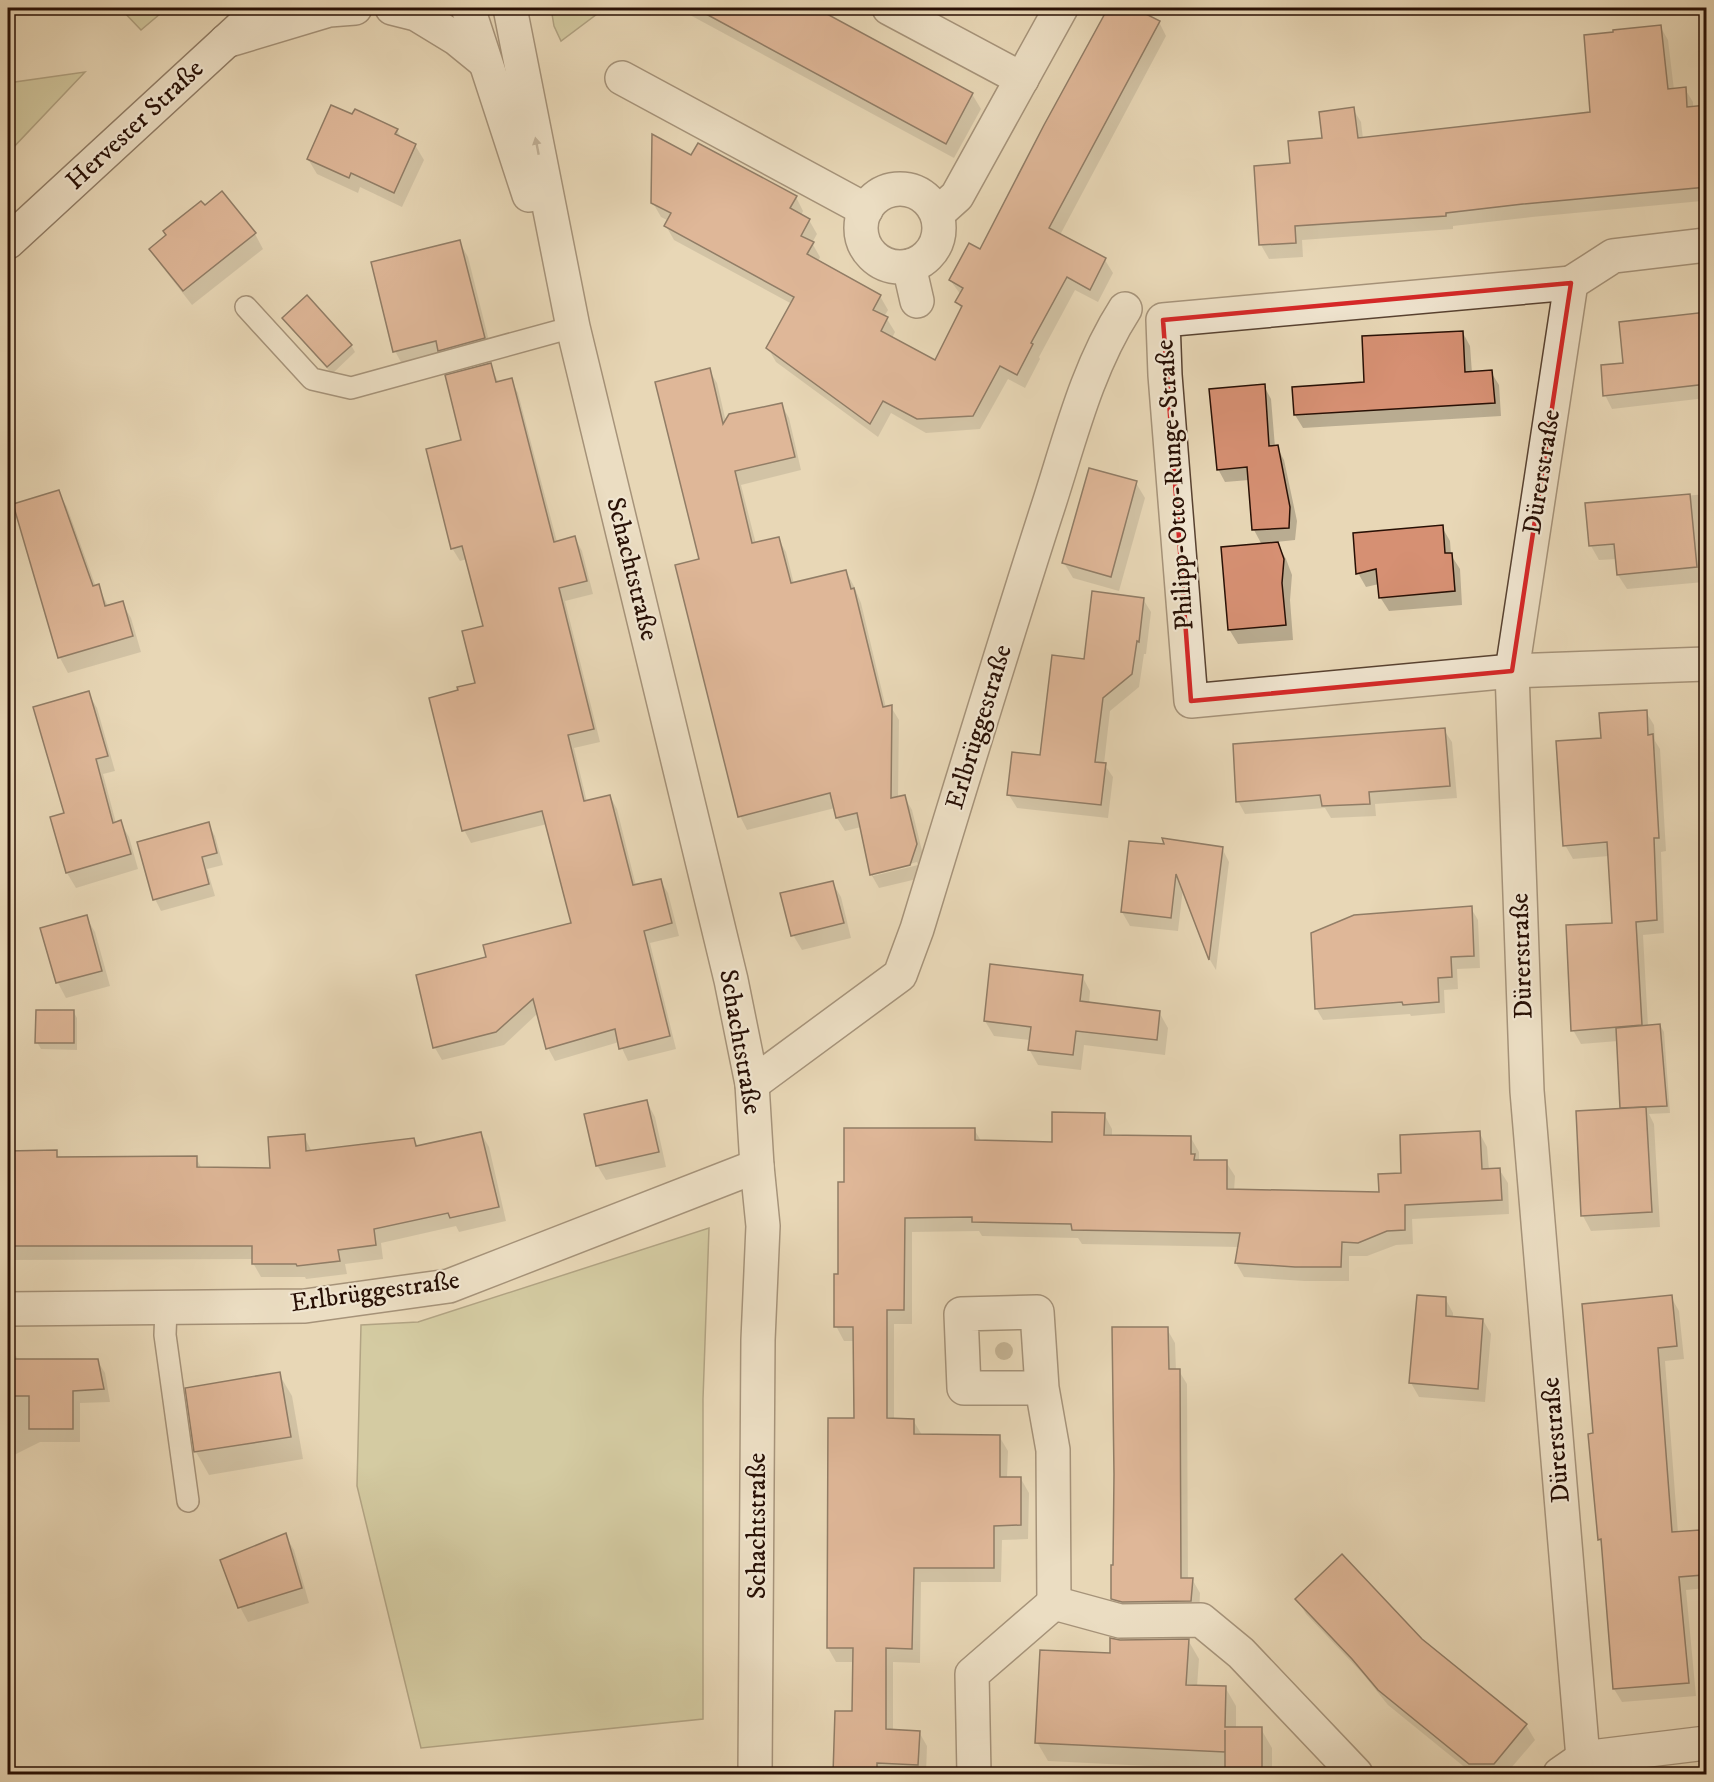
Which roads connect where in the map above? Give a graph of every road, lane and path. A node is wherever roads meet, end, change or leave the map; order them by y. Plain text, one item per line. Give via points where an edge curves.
1 (262, 8) edge
2 (355, 8) edge
3 (392, 8) edge
4 (468, 8) edge
5 (510, 8) edge
6 (889, 8) edge
7 (1061, 8) edge
8 (226, 41) junction
9 (484, 61) junction
10 (622, 78) dead end
11 (1022, 79) junction
12 (866, 210) junction
13 (937, 214) junction
14 (8, 242) edge
15 (1707, 245) edge
16 (909, 266) junction
17 (1571, 283) junction
18 (917, 301) dead end
19 (246, 307) dead end
20 (1125, 309) dead end
21 (573, 327) junction
22 (1707, 664) edge
23 (1512, 671) junction
24 (752, 1084) junction
25 (757, 1166) junction
26 (166, 1308) junction
27 (8, 1309) edge
28 (1042, 1388) dead end
29 (188, 1501) dead end
30 (1054, 1603) junction
31 (1707, 1743) edge
32 (1576, 1769) edge
33 (755, 1774) edge
34 (974, 1774) edge
35 (1356, 1774) edge

1 - 8 street, Hervester Straße
2 - 8 street via 329,10
3 - 9 street via 416,14
4 - 9 street, Schachtstraße
21 -> 5 street, Schachtstraße
6 - 11 street
7 - 11 street
8 - 14 street, Hervester Straße
9 - 21 street, Schachtstraße
10 - 12 street
11 - 13 street via 957,196
12 - 13 street via 881,194 903,189 923,196
12 - 16 street via 861,231 870,252 887,265
13 - 16 street via 939,236 935,246 920,262
15 - 17 street via 1613,256
16 - 18 street
17 - 23 street, Dürerstraße
17 - 23 street, Philipp-Otto-Runge-Straße via 1163,320 1191,701
19 - 21 lane via 312,379 351,388
20 - 24 street, Erlbrüggestraße via 1090,378 918,929 900,975
21 - 24 street, Schachtstraße via 731,980
22 - 23 street
23 - 32 street, Dürerstraße via 1527,1091
24 - 25 street, Schachtstraße
25 - 26 street, Erlbrüggestraße via 449,1286 305,1306
25 - 33 street, Schachtstraße via 763,1226 758,1340
26 - 27 street, Erlbrüggestraße
26 - 29 lane via 165,1335
28 - 30 street via 1053,1450
30 - 34 street via 972,1674
30 - 35 street via 1120,1621 1202,1620 1241,1653
31 - 32 street

